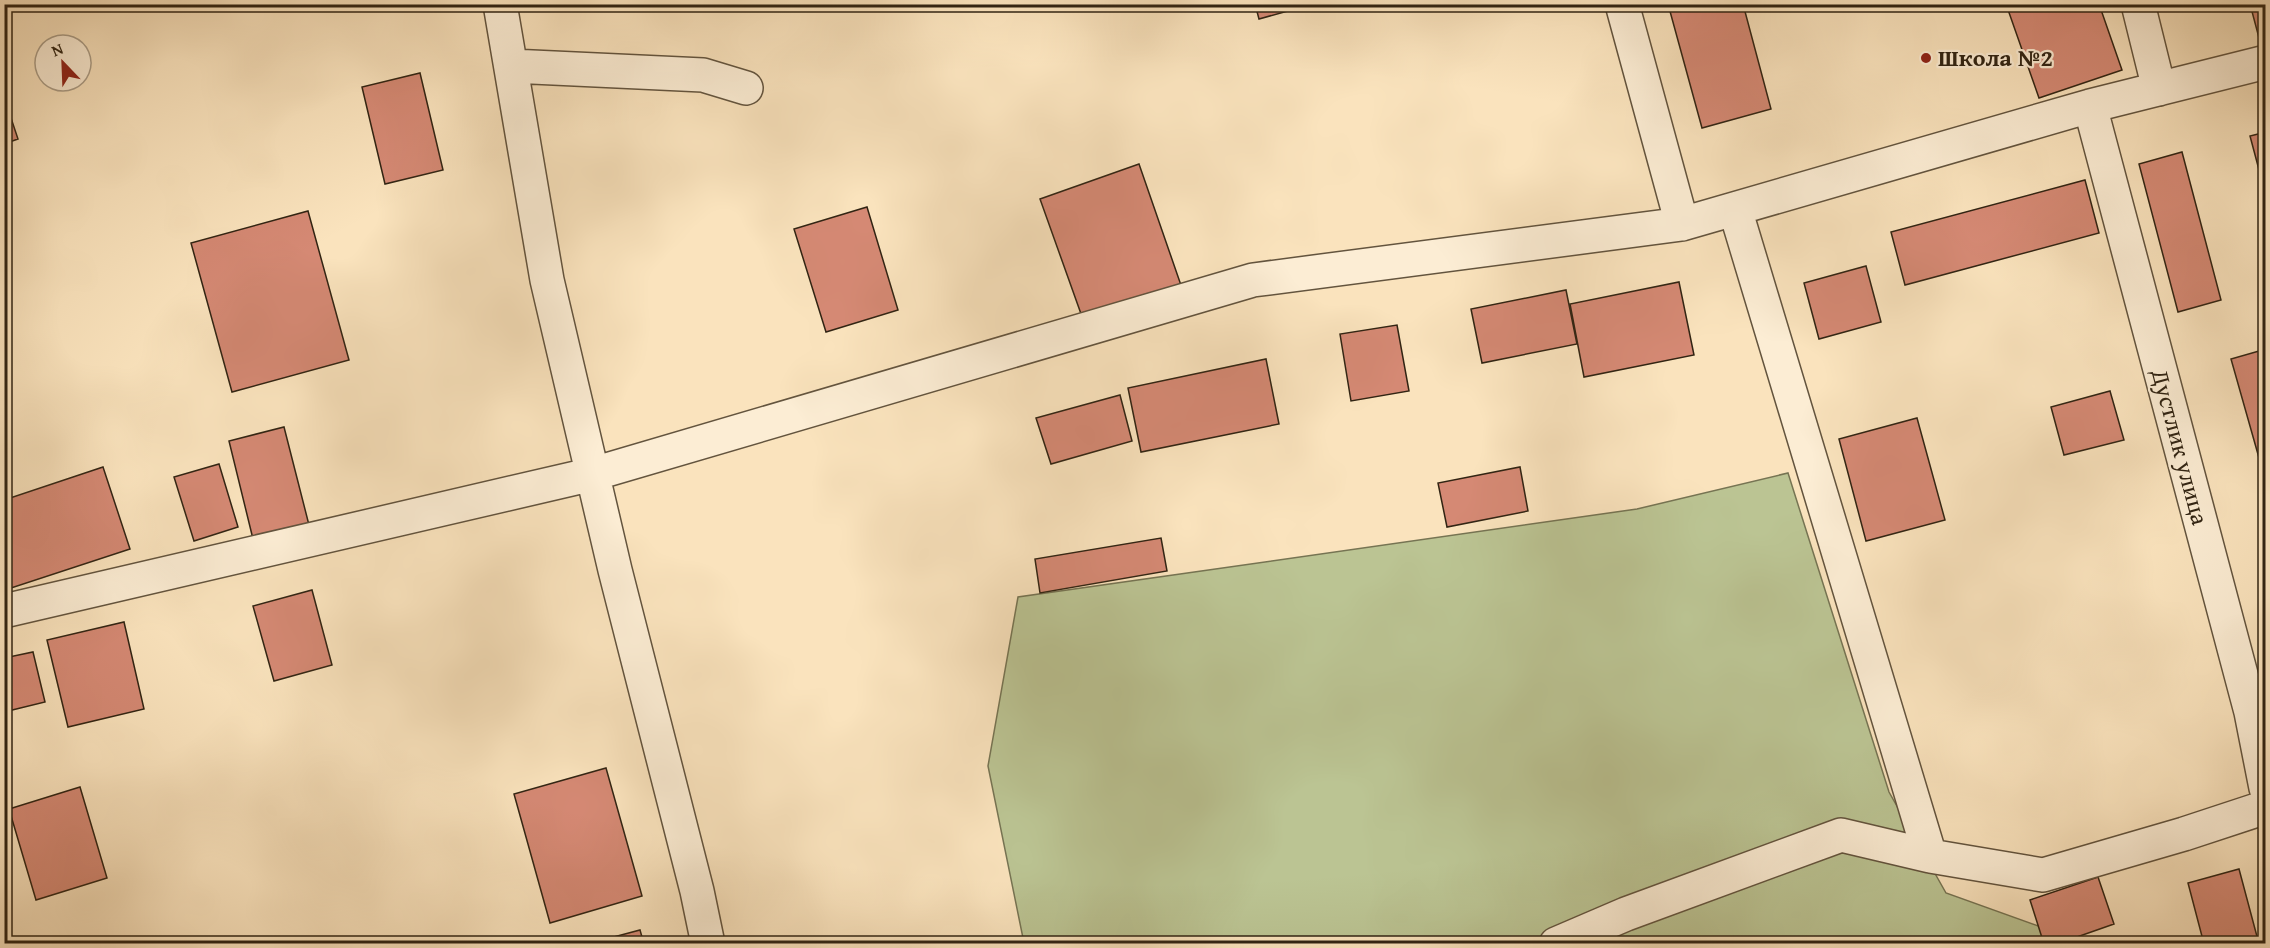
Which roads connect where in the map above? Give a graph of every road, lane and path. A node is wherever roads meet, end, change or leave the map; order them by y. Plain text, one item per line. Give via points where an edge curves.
1 (500, 4) edge
2 (1622, 4) edge
3 (2138, 4) edge
4 (2265, 62) edge
5 (511, 66) junction
6 (746, 88) dead end
7 (2159, 89) junction
8 (2090, 106) junction
9 (1735, 208) junction
10 (1682, 224) junction
11 (592, 474) junction
12 (4, 611) edge
13 (2258, 710) edge
14 (2265, 788) edge
15 (2265, 807) edge
16 (1930, 856) junction
17 (708, 944) edge
18 (1556, 944) edge

1 - 5 street
2 - 10 street
3 - 7 street
4 - 7 street
5 - 6 street via 703,75
5 - 11 street via 547,280
7 - 8 street
8 - 9 street
8 - 13 street, Дустлик улица
9 - 10 street
9 - 16 street
10 - 11 street via 1254,280
11 - 12 street
11 - 17 street
13 - 14 street, Дустлик улица
15 - 16 street via 2043,875
16 - 18 street via 1841,835 1626,914

